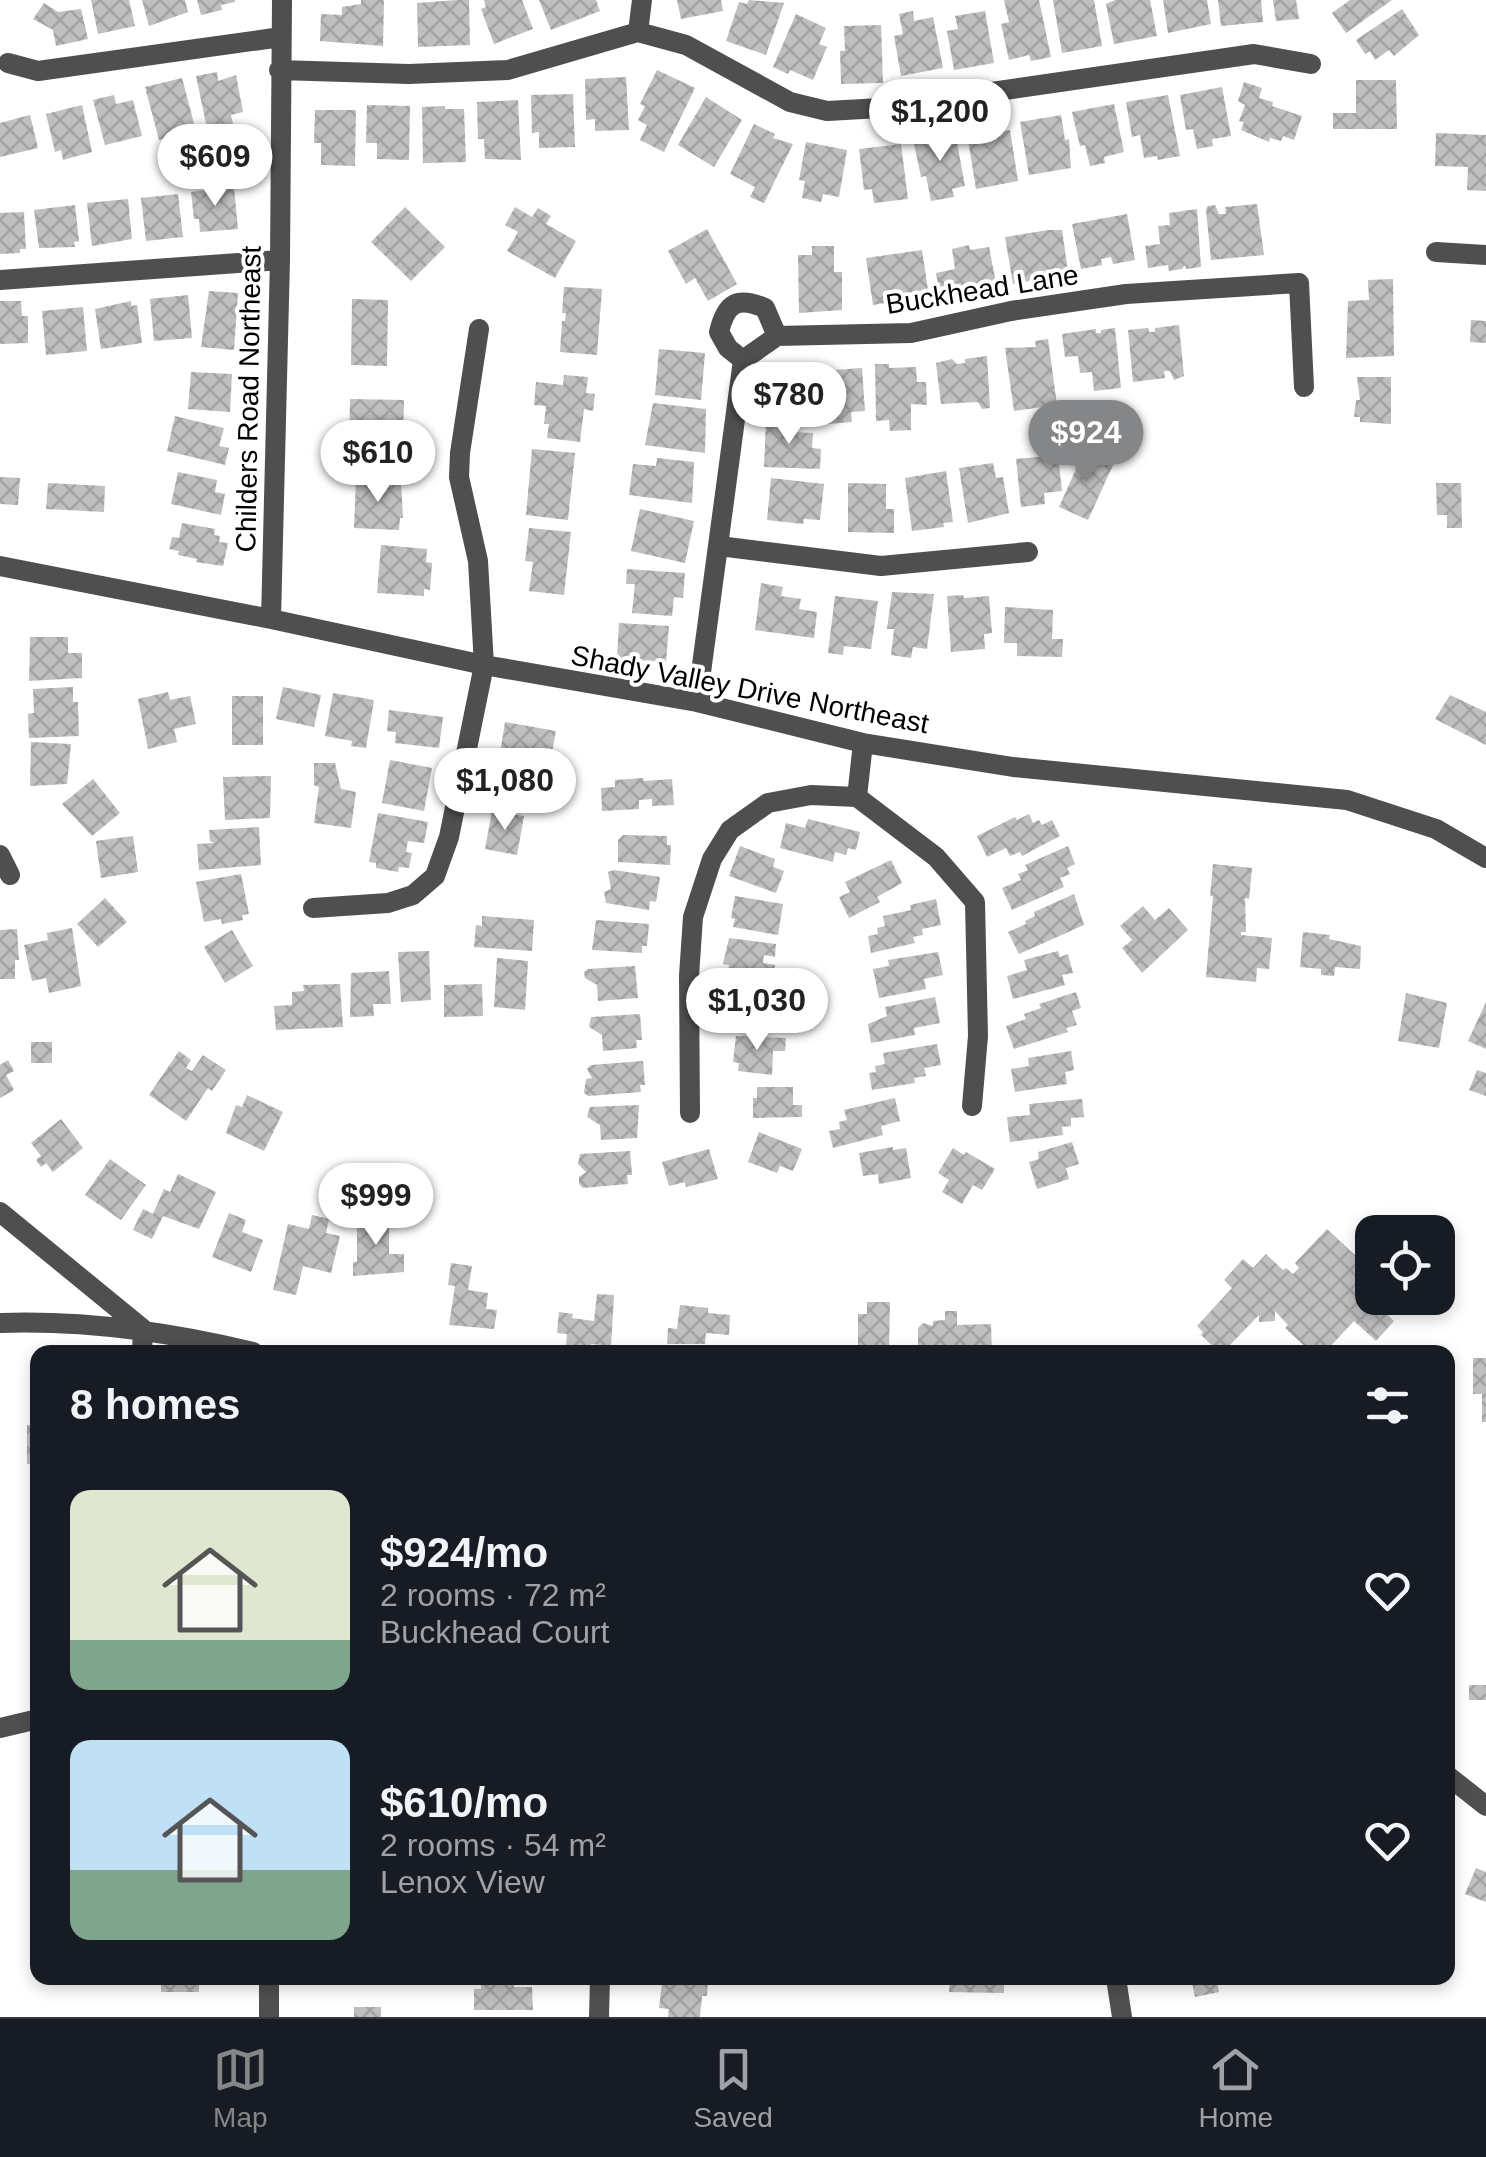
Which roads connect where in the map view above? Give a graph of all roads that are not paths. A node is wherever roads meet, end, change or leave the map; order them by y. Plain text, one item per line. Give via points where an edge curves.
1 (282, 0) edge
2 (642, 0) edge
3 (638, 32) junction
4 (281, 37) junction
5 (8, 63) dead end
6 (1310, 64) dead end
7 (280, 70) junction
8 (1436, 252) dead end
9 (1486, 255) edge
10 (280, 260) junction
11 (0, 280) edge
12 (479, 329) dead end
13 (778, 336) junction
14 (743, 360) junction
15 (1304, 386) dead end
16 (719, 546) junction
17 (1028, 552) dead end
18 (0, 566) edge
19 (270, 619) junction
20 (484, 665) junction
21 (697, 702) junction
22 (863, 743) junction
23 (857, 797) junction
24 (0, 855) edge
25 (1486, 858) edge
26 (10, 875) dead end
27 (313, 908) dead end
28 (972, 1106) dead end
29 (690, 1113) dead end
30 (0, 1212) edge
31 (0, 1323) edge
32 (143, 1329) junction
33 (142, 1345) edge
34 (220, 1345) edge
35 (30, 1720) edge
36 (0, 1728) edge
37 (1455, 1782) edge
38 (1486, 1806) edge
39 (268, 1985) edge
40 (600, 1985) edge
41 (1117, 1985) edge
42 (268, 2017) edge
43 (599, 2017) edge
44 (1122, 2017) edge

1 - 4 street, Childers Road Northeast
2 - 3 street
3 - 6 street via 686,46 790,102 828,111 1254,54
3 - 7 street via 508,70
4 - 5 street via 38,71
4 - 7 street, Childers Road Northeast
7 - 10 street, Childers Road Northeast
8 - 9 street
10 - 11 street
10 - 19 street, Childers Road Northeast
12 - 20 street via 460,476 478,561
13 - 14 street
13 - 14 street via 765,308 734,304 723,313 718,332
13 - 15 street, Buckhead Lane via 911,334 1011,310 1126,294 1299,283
14 - 16 street
16 - 17 street via 882,566
16 - 21 street
18 - 19 street, Shady Valley Drive Northeast
19 - 20 street, Shady Valley Drive Northeast
20 - 21 street, Shady Valley Drive Northeast
20 - 27 street via 435,876 413,895 388,903
21 - 22 street, Shady Valley Drive Northeast
22 - 23 street
22 - 25 street, Shady Valley Drive Northeast via 1013,767 1348,800 1436,829
23 - 28 street via 936,858 976,902
23 - 29 street via 768,802 730,830 712,860 693,917
24 - 26 street
30 - 32 street
31 - 32 street
32 - 33 street
32 - 34 street
35 - 36 street
37 - 38 street
39 - 42 street
40 - 43 street
41 - 44 street

